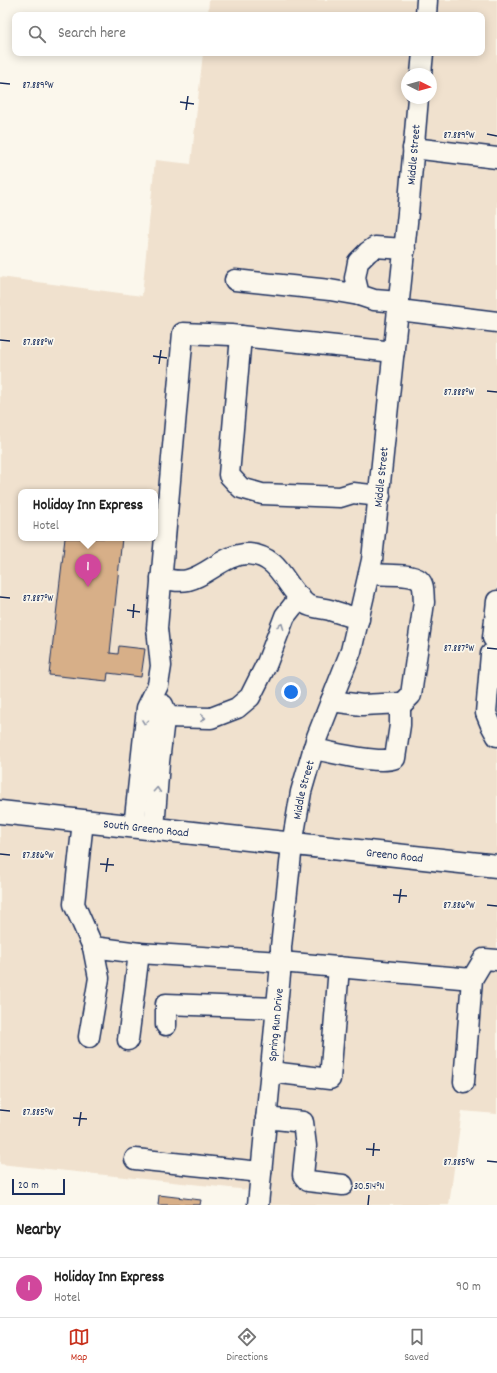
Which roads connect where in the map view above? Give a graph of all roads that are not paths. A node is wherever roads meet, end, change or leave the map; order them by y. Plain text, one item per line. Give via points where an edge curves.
1 (427, 0) edge
2 (426, 12) edge
3 (423, 56) edge
4 (422, 68) edge
5 (418, 104) edge
6 (414, 148) junction
7 (497, 158) edge
8 (405, 249) junction
9 (235, 280) dead end
10 (359, 295) junction
11 (399, 306) junction
12 (497, 322) edge
13 (241, 336) junction
14 (394, 352) junction
15 (380, 496) junction
16 (369, 574) junction
17 (161, 578) junction
18 (300, 597) junction
19 (497, 601) edge
20 (359, 619) junction
21 (158, 686) junction
22 (331, 701) junction
23 (400, 703) junction
24 (164, 717) junction
25 (497, 736) edge
26 (313, 749) junction
27 (0, 812) edge
28 (83, 821) junction
29 (144, 828) junction
30 (292, 845) junction
31 (497, 866) edge
32 (93, 948) junction
33 (139, 953) junction
34 (497, 960) edge
35 (281, 962) junction
36 (339, 967) junction
37 (472, 979) junction
38 (277, 1008) junction
39 (166, 1025) dead end
40 (89, 1038) dead end
41 (128, 1040) dead end
42 (271, 1072) junction
43 (464, 1082) dead end
44 (266, 1118) junction
45 (135, 1159) dead end
46 (261, 1172) junction
47 (343, 1185) dead end
48 (258, 1205) edge

1 - 2 street
3 - 4 street
5 - 6 street, Middle Street
6 - 7 street
6 - 8 street, Middle Street
8 - 10 street via 375,248 368,252 358,262 355,278
8 - 11 street, Middle Street
9 - 10 street
10 - 11 street
11 - 12 street
11 - 14 street, Middle Street
13 - 14 street
13 - 15 street via 229,476 241,488 262,494 340,497 353,493
13 - 17 street via 183,332
14 - 15 street, Middle Street
15 - 16 street, Middle Street
16 - 20 street, Middle Street
16 - 23 street via 411,576 420,580 423,586 424,602 411,695 404,703
17 - 18 street via 187,580 227,558 248,554 268,559
17 - 21 street via 157,628 162,666
18 - 20 street via 308,605
24 -> 18 street via 211,718 237,708 250,697 267,663 284,616
19 - 25 street via 486,713
20 - 22 street, Middle Street via 351,651
21 - 24 street via 165,710
21 -> 29 street via 147,708
22 - 23 street via 362,705
22 - 26 street, Middle Street
23 - 26 street via 395,758 374,760
29 -> 24 street via 159,762
26 - 30 street, Middle Street via 301,792
27 - 28 main road, South Greeno Road
28 - 29 main road, South Greeno Road
28 - 32 street via 74,904
29 - 30 main road, South Greeno Road
30 - 31 main road, Greeno Road
30 - 35 street, Spring Run Drive via 280,947
32 - 33 street
32 - 40 street via 99,978
33 - 35 street
33 - 41 street
34 - 37 street via 484,959
35 - 36 street
35 - 38 street, Spring Run Drive
36 - 37 street
36 - 42 street via 330,1079
37 - 43 street
38 - 39 street via 166,1004
38 - 42 street, Spring Run Drive
42 - 44 street, Spring Run Drive
44 - 46 street, Spring Run Drive
44 - 47 street via 303,1122 306,1146 303,1175 308,1181
45 - 46 street
46 - 48 street, Spring Run Drive

